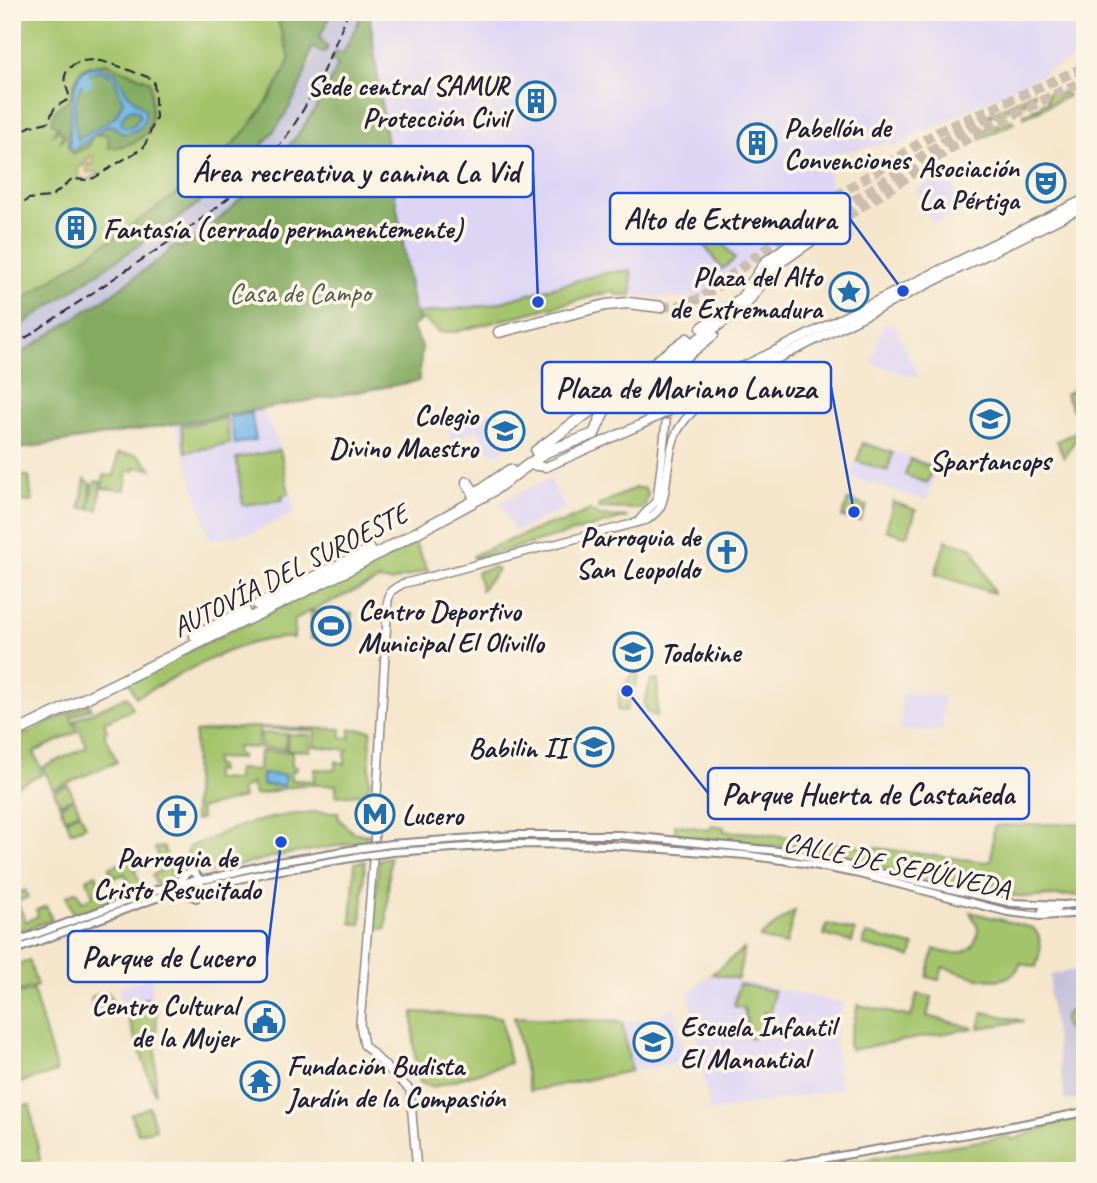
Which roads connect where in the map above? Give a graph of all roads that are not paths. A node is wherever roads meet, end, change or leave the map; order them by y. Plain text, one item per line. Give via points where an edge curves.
1 (1085, 199) edge
2 (1085, 206) edge
3 (661, 307) tunnel mouth
4 (499, 332) dead end
5 (714, 335) dead end
6 (808, 335) junction
7 (780, 357) junction
8 (693, 392) tunnel mouth
9 (666, 423) tunnel mouth
10 (529, 465) junction
11 (467, 482) dead end
12 (475, 494) junction
13 (637, 522) junction
14 (12, 727) edge
15 (12, 734) edge
16 (391, 848) junction
17 (200, 885) junction
18 (183, 886) junction
19 (1085, 903) edge
20 (1064, 905) junction
21 (1085, 914) edge
22 (1041, 916) junction
23 (12, 943) edge
24 (12, 951) edge
25 (1085, 1112) edge
26 (417, 1171) edge
27 (751, 1171) edge

1 - 6 main road
2 - 7 main road
3 - 4 highway via 613,303
5 - 6 main road via 682,361 679,376 683,382 706,378
6 - 8 main road
7 - 10 main road via 557,463 539,468
7 - 13 main road via 719,391 685,420 669,453 661,507 647,520
9 - 13 main road via 657,500
10 - 12 highway, AUTOVÍA DEL SUROESTE via 546,452 583,440 597,430 604,411 615,401 745,305 773,267 832,221 766,262 738,301
10 - 15 highway, AUTOVÍA DEL SUROESTE via 481,498 342,573
11 - 12 highway
12 - 14 highway, AUTOVÍA DEL SUROESTE
13 - 26 main road via 402,584 391,591 360,1024 364,1045 410,1090
16 - 17 street, CALLE DE SEPÚLVEDA, bridge
16 - 20 street, CALLE DE SEPÚLVEDA via 502,835 619,835 788,852 992,899
16 - 22 street, CALLE DE SEPÚLVEDA via 610,845 745,855 804,863 992,909
17 - 18 street, CALLE DE SEPÚLVEDA
17 - 18 street, CALLE DE SEPÚLVEDA via 190,871 180,877
18 - 23 street, CALLE DE SEPÚLVEDA
18 - 24 street, CALLE DE SEPÚLVEDA
19 - 20 street, CALLE DE SEPÚLVEDA
20 - 22 street via 1042,910
21 - 22 street, CALLE DE SEPÚLVEDA
25 - 27 street

